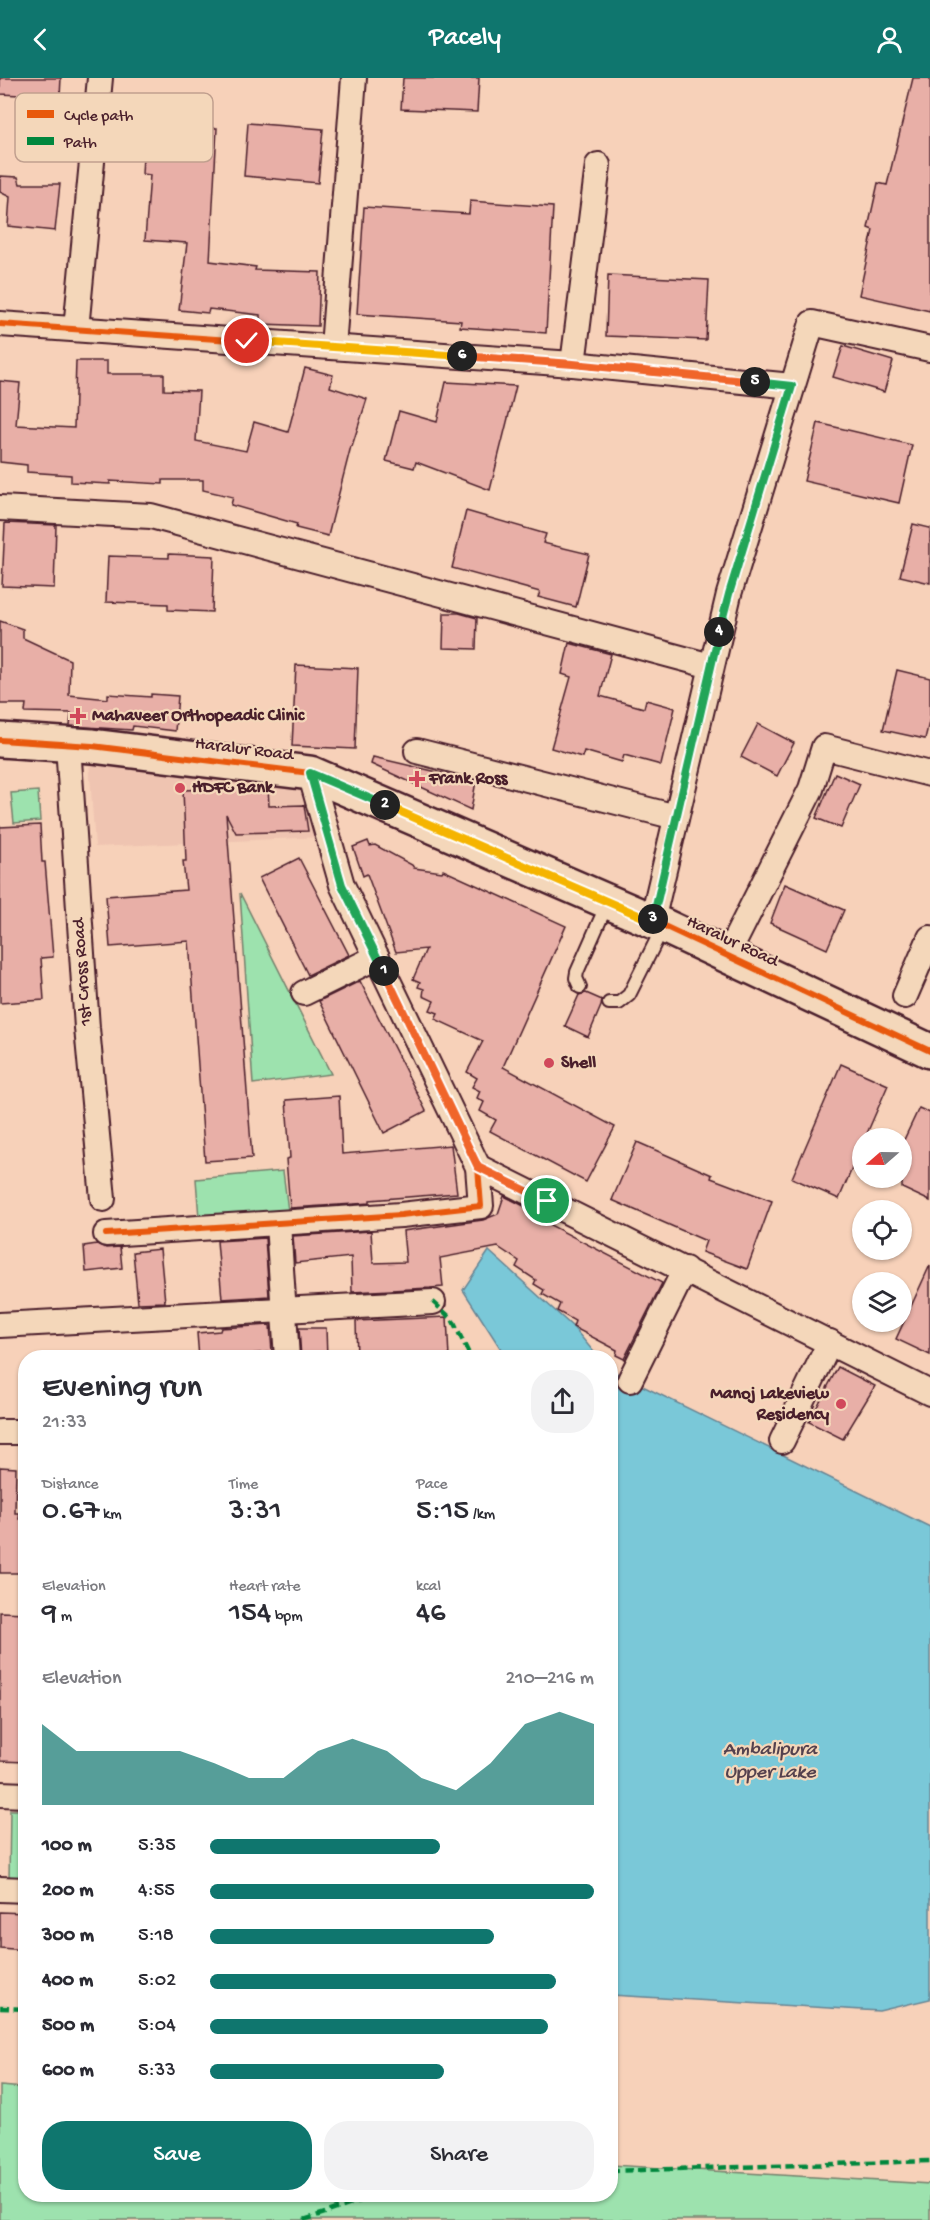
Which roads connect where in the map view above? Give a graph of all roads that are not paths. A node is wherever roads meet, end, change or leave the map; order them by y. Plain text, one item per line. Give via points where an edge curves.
1 (100, 78) edge
2 (354, 78) edge
3 (99, 93) edge
4 (92, 162) edge
5 (598, 165) dead end
6 (0, 324) edge
7 (76, 329) junction
8 (333, 347) junction
9 (930, 348) edge
10 (573, 364) junction
11 (792, 386) junction
12 (0, 508) edge
13 (711, 666) junction
14 (0, 740) edge
15 (68, 745) junction
16 (417, 751) dead end
17 (310, 773) junction
18 (930, 774) edge
19 (676, 817) junction
20 (608, 902) junction
21 (658, 924) junction
22 (930, 938) edge
23 (727, 956) junction
24 (377, 957) junction
25 (580, 987) dead end
26 (304, 993) dead end
27 (905, 996) dead end
28 (609, 1003) dead end
29 (930, 1051) edge
30 (478, 1167) junction
31 (103, 1199) dead end
32 (278, 1224) junction
33 (106, 1234) dead end
34 (685, 1269) junction
35 (433, 1302) dead end
36 (283, 1308) junction
37 (0, 1325) edge
38 (830, 1342) junction
39 (286, 1350) edge
40 (630, 1380) dead end
41 (930, 1393) edge
42 (0, 1432) edge
43 (18, 1432) edge
44 (782, 1442) dead end
45 (0, 1794) edge
46 (18, 1795) edge
47 (0, 1889) edge
48 (18, 1890) edge

1 - 3 street
2 - 8 street
4 - 7 street
5 - 10 street
6 - 7 street
7 - 8 street
8 - 10 street
9 - 11 street via 812,323
10 - 11 street
11 - 13 street
12 - 13 street via 151,516
13 - 19 street
14 - 15 street, Haralur Road
15 - 17 street, Haralur Road
15 - 31 street, 1st Cross Road
16 - 19 street
17 - 20 street, Haralur Road
17 - 24 street via 342,885
18 - 23 street via 824,747 811,789
19 - 21 street
20 - 21 street, Haralur Road
20 - 25 lane via 576,978
21 - 23 street, Haralur Road
21 - 28 lane via 629,996 619,1003
22 - 27 street
23 - 29 street, Haralur Road
24 - 26 street
24 - 30 street
30 - 32 street via 481,1206
30 - 34 street
32 - 33 street
32 - 36 street
34 - 38 street
34 - 40 street
35 - 36 street
36 - 37 street
36 - 39 street
38 - 41 street
38 - 44 street
42 - 43 street
45 - 46 street
47 - 48 street

